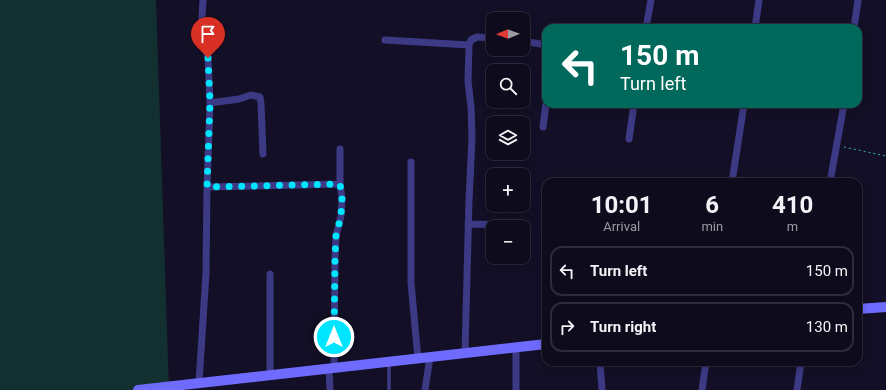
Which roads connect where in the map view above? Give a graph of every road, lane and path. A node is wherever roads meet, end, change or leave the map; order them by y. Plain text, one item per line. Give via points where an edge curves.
1 (203, 0) edge
2 (651, 0) edge
3 (759, 0) edge
4 (858, 0) edge
5 (647, 24) edge
6 (756, 24) edge
7 (855, 24) edge
8 (486, 38) edge
9 (385, 40) dead end
10 (530, 42) edge
11 (542, 44) edge
12 (469, 45) junction
13 (210, 102) junction
14 (545, 108) edge
15 (633, 108) edge
16 (743, 108) edge
17 (843, 108) edge
18 (543, 127) dead end
19 (629, 139) dead end
20 (837, 145) junction
21 (340, 149) dead end
22 (262, 154) dead end
23 (886, 156) edge
24 (410, 162) dead end
25 (733, 178) edge
26 (831, 178) edge
27 (340, 184) junction
28 (207, 187) junction
29 (468, 224) junction
30 (486, 224) edge
31 (270, 274) dead end
32 (886, 306) edge
33 (862, 309) edge
34 (542, 344) edge
35 (516, 347) junction
36 (465, 352) junction
37 (430, 357) junction
38 (418, 359) junction
39 (389, 362) junction
40 (600, 366) edge
41 (705, 366) edge
42 (801, 366) edge
43 (332, 368) junction
44 (270, 375) junction
45 (196, 385) edge
46 (138, 390) edge
47 (330, 390) edge
48 (389, 390) edge
49 (425, 390) edge
50 (516, 390) edge
51 (602, 390) edge
52 (702, 390) edge
53 (797, 390) edge

1 - 13 street via 201,34 208,58
2 - 5 street
3 - 6 street
4 - 7 street
8 - 12 street via 477,37 471,40
9 - 12 street
10 - 11 street
12 - 29 street via 468,81 472,137
13 - 22 street via 251,95 260,97
13 - 28 street
14 - 18 street
15 - 19 street
16 - 25 street
17 - 20 street
20 - 23 path
20 - 26 street
21 - 27 street
24 - 38 street via 411,283
27 - 28 street
27 - 43 street via 342,198 336,236
28 - 45 street via 206,273
29 - 30 street
29 - 36 street
31 - 44 street
32 - 33 street
34 - 35 street
35 - 36 street
35 - 50 street
36 - 37 street
37 - 38 street
37 - 49 street
38 - 39 street
39 - 43 street
39 - 48 lane
40 - 51 street
41 - 52 street
42 - 53 street
43 - 44 street
43 - 47 street
44 - 45 street
45 - 46 street

